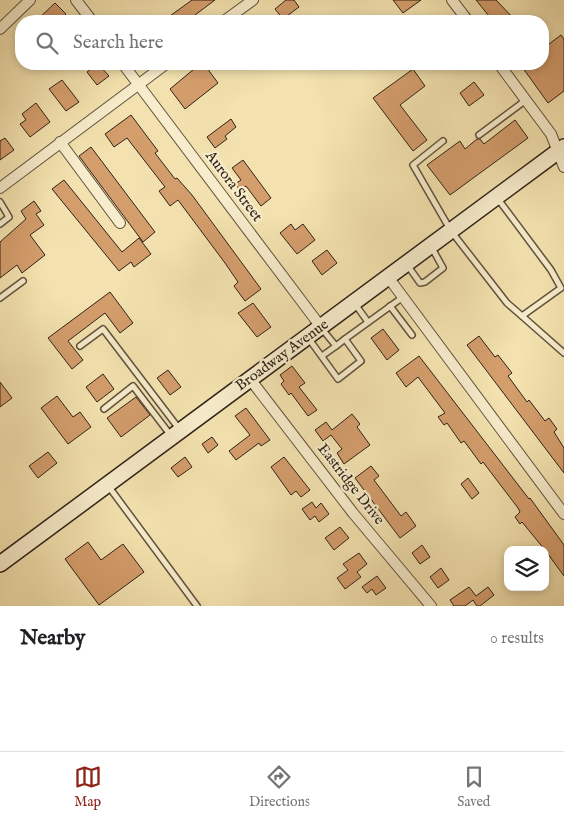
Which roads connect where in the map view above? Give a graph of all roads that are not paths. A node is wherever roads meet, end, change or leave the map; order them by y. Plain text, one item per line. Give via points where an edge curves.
1 (30, 0) edge
2 (76, 0) edge
3 (253, 0) edge
4 (452, 0) edge
5 (87, 15) edge
6 (232, 15) edge
7 (463, 15) edge
8 (0, 29) edge
9 (127, 70) edge
10 (158, 70) edge
11 (504, 70) edge
12 (138, 85) junction
13 (526, 100) junction
14 (479, 135) dead end
15 (443, 141) dead end
16 (60, 142) junction
17 (561, 149) edge
18 (564, 168) edge
19 (0, 188) edge
20 (496, 197) junction
21 (0, 202) edge
22 (120, 223) dead end
23 (0, 224) edge
24 (451, 231) junction
25 (431, 246) junction
26 (406, 264) junction
27 (388, 277) junction
28 (23, 280) dead end
29 (561, 288) junction
30 (564, 294) edge
31 (403, 297) junction
32 (0, 298) edge
33 (354, 302) junction
34 (390, 306) junction
35 (522, 316) junction
36 (368, 322) junction
37 (321, 327) junction
38 (412, 335) dead end
39 (307, 337) junction
40 (345, 339) junction
41 (80, 346) dead end
42 (336, 346) junction
43 (564, 353) edge
44 (322, 356) junction
45 (250, 379) junction
46 (104, 409) dead end
47 (176, 434) junction
48 (107, 485) junction
49 (564, 514) edge
50 (0, 564) edge
51 (197, 606) edge
52 (431, 606) edge

1 - 8 street
2 - 5 street
3 - 6 street
4 - 7 street
9 - 12 street, Aurora Street
10 - 12 street
11 - 13 street
12 - 16 street
12 - 37 street, Aurora Street
13 - 14 lane
13 - 17 street
15 - 24 lane via 413,164
16 - 19 street
16 - 22 street
17 - 18 street
17 - 20 main road, Broadway Avenue
20 - 24 main road, Broadway Avenue
20 - 29 lane
21 - 23 lane via 9,217
24 - 25 main road, Broadway Avenue
24 - 35 lane via 506,303
25 - 26 main road, Broadway Avenue
25 - 26 lane via 443,268 425,282 420,283
26 - 27 main road, Broadway Avenue
27 - 31 street
27 - 33 main road, Broadway Avenue
28 - 32 lane
29 - 30 lane
29 - 35 lane
31 - 34 lane
31 - 49 street
33 - 36 lane
33 - 37 main road, Broadway Avenue
34 - 36 lane
34 - 38 lane
35 - 43 lane
36 - 40 lane
37 - 39 main road, Broadway Avenue
37 - 42 lane
39 - 44 lane
39 - 45 main road, Broadway Avenue
40 - 42 lane
40 - 44 lane via 361,361 338,379
41 - 47 lane via 103,329
42 - 44 lane
45 - 47 main road, Broadway Avenue
45 - 52 street, Eastridge Drive via 353,513
46 - 47 lane via 134,386
47 - 48 main road, Broadway Avenue
48 - 50 main road, Broadway Avenue
48 - 51 lane

